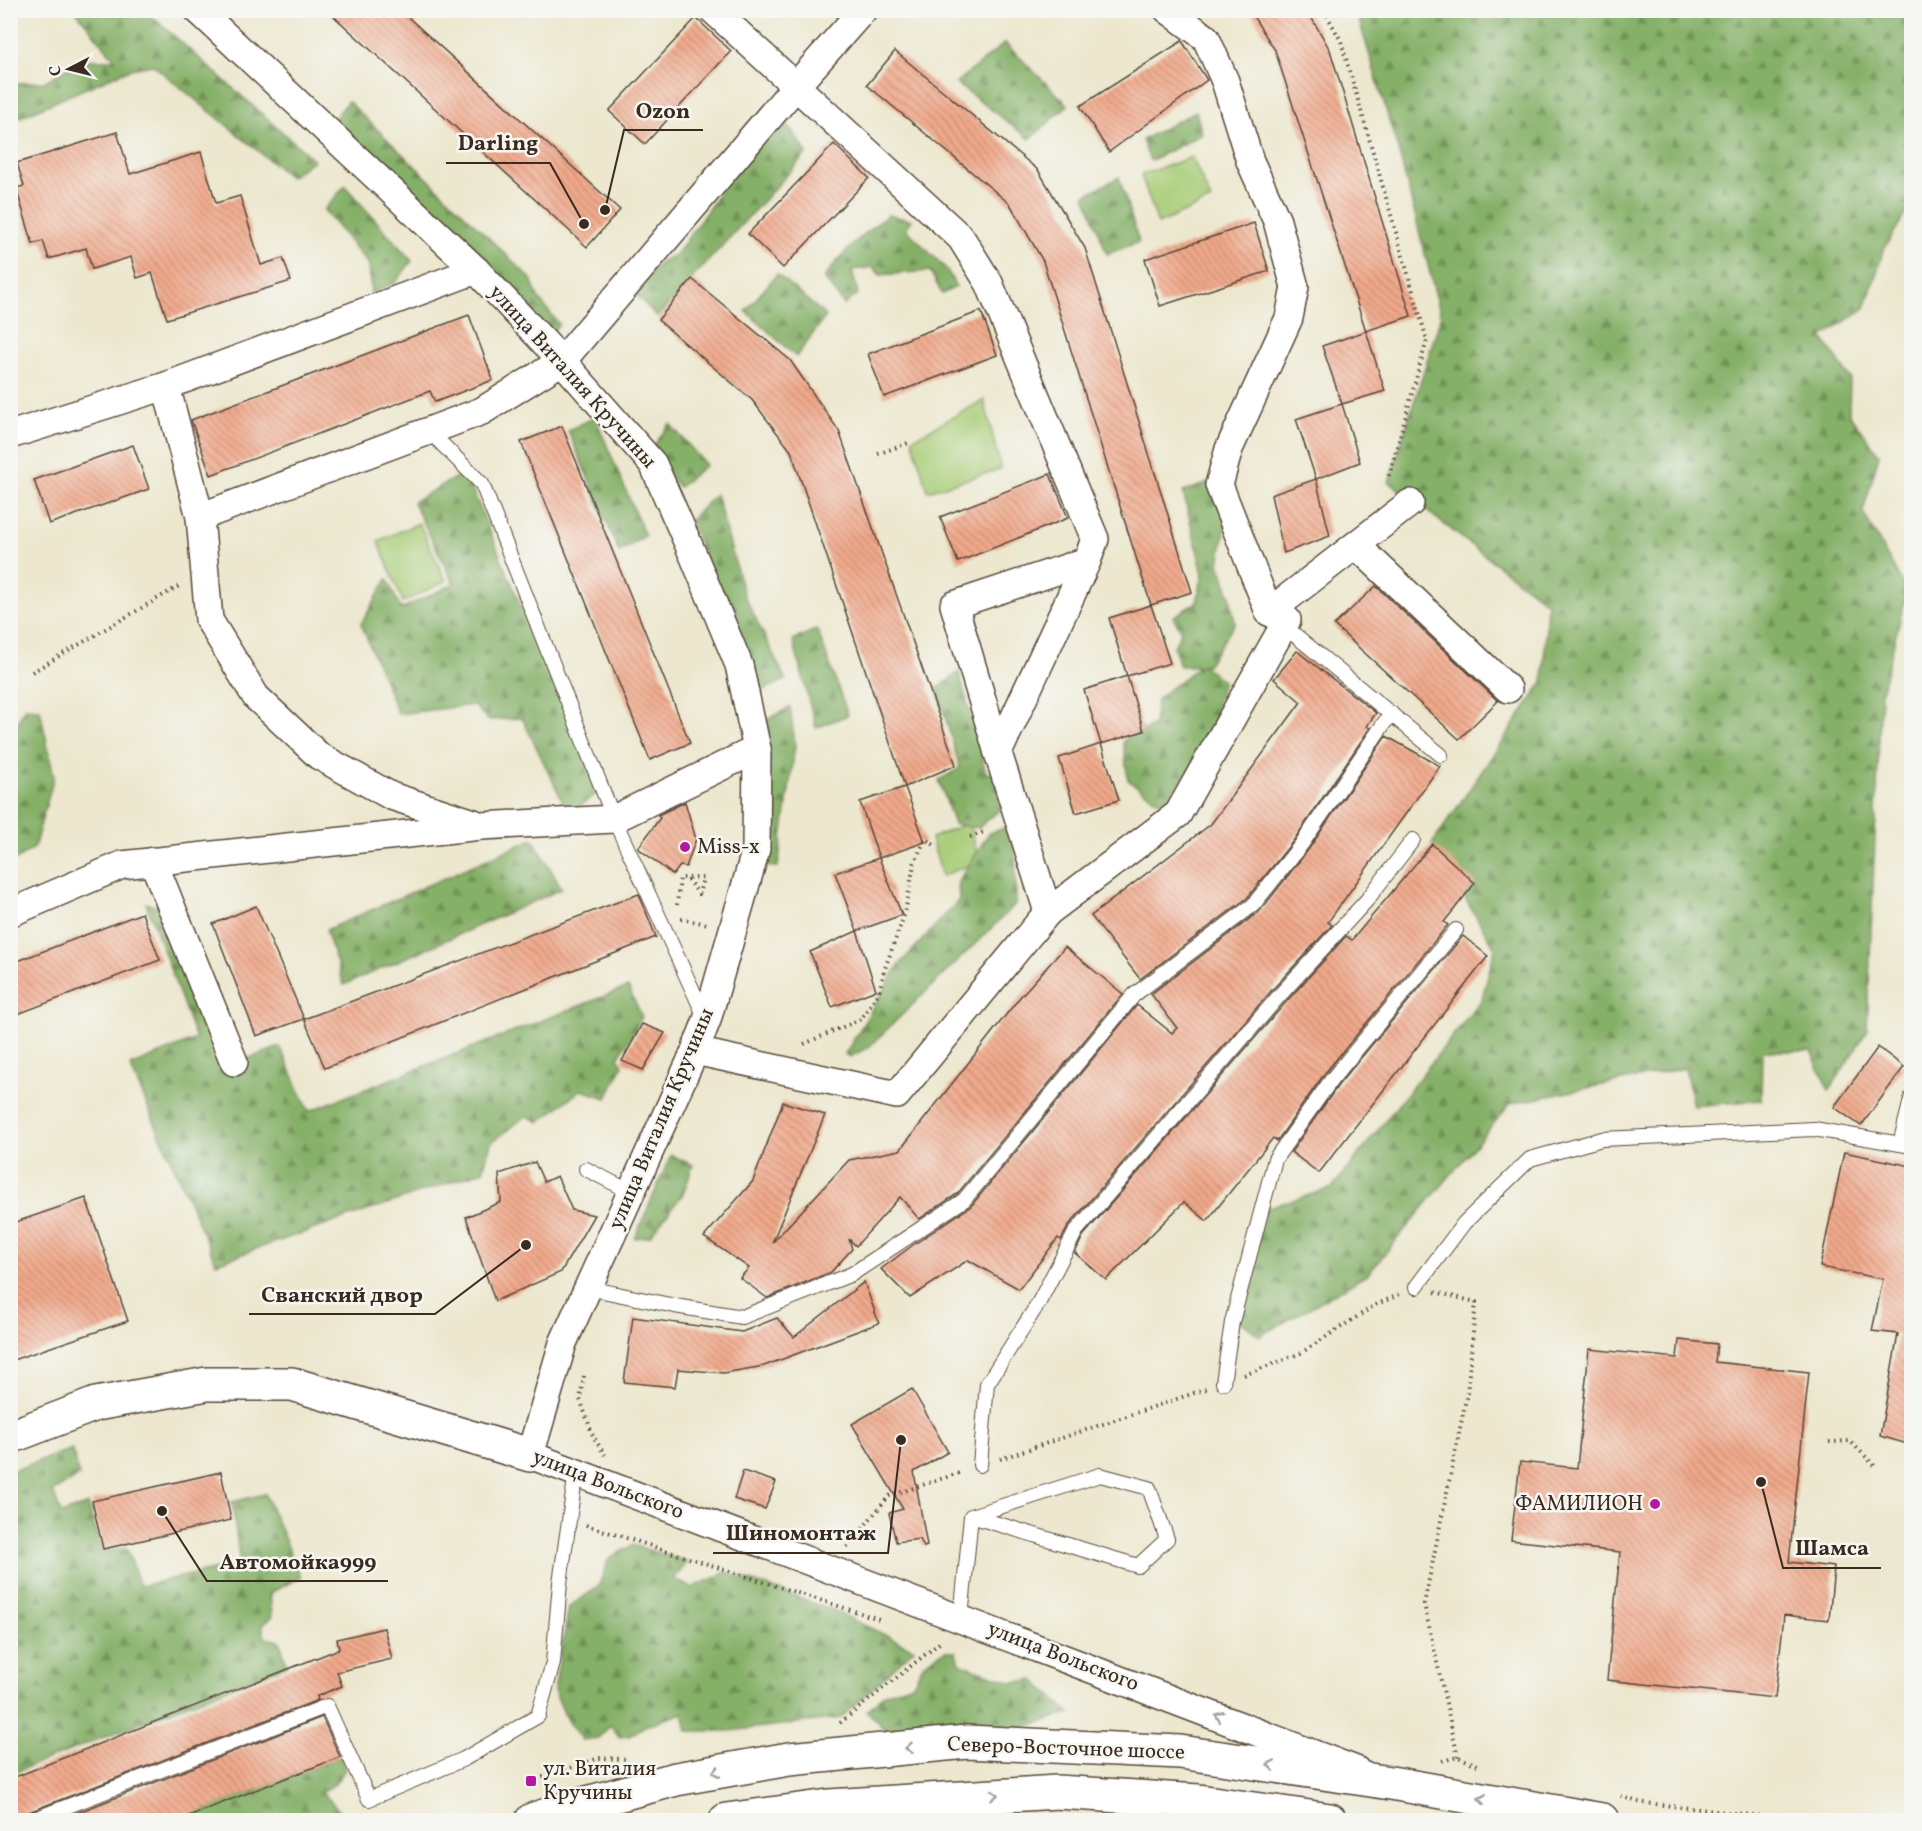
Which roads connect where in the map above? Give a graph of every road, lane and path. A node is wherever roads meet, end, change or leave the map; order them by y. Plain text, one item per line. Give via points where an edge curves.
1 (198, 10) edge
2 (713, 10) edge
3 (863, 10) edge
4 (1168, 10) edge
5 (1324, 10) edge
6 (795, 87) junction
7 (476, 270) junction
8 (562, 361) junction
9 (166, 386) junction
10 (429, 431) junction
11 (10, 435) edge
12 (910, 442) dead end
13 (878, 454) dead end
14 (1388, 479) dead end
15 (1410, 503) dead end
16 (200, 517) junction
17 (1356, 545) junction
18 (1087, 561) junction
19 (182, 585) dead end
20 (1276, 619) junction
21 (32, 672) dead end
22 (1508, 689) dead end
23 (1390, 714) junction
24 (757, 749) junction
25 (998, 753) junction
26 (1441, 755) dead end
27 (614, 819) junction
28 (481, 826) junction
29 (984, 832) dead end
30 (970, 837) dead end
31 (1413, 840) dead end
32 (936, 846) dead end
33 (153, 861) junction
34 (687, 879) junction
35 (676, 908) dead end
36 (1048, 912) junction
37 (10, 913) edge
38 (1456, 930) dead end
39 (707, 1020) junction
40 (804, 1044) dead end
41 (695, 1052) junction
42 (234, 1062) dead end
43 (1911, 1096) edge
44 (1906, 1145) edge
45 (586, 1169) dead end
46 (631, 1192) junction
47 (1416, 1287) junction
48 (588, 1288) junction
49 (585, 1365) dead end
50 (1223, 1383) junction
51 (10, 1437) edge
52 (1829, 1442) dead end
53 (603, 1452) junction
54 (530, 1455) junction
55 (980, 1466) junction
56 (1876, 1467) dead end
57 (593, 1471) junction
58 (971, 1516) junction
59 (830, 1569) junction
60 (962, 1618) junction
61 (886, 1622) dead end
62 (931, 1636) dead end
63 (942, 1640) junction
64 (952, 1644) dead end
65 (838, 1725) dead end
66 (1458, 1757) junction
67 (638, 1760) dead end
68 (1437, 1762) dead end
69 (1491, 1771) dead end
70 (531, 1781) dead end
71 (1391, 1783) junction
72 (1610, 1808) edge
73 (1196, 1811) edge
74 (32, 1821) edge
75 (532, 1821) edge
76 (726, 1821) edge
77 (1330, 1821) edge
78 (1796, 1821) edge

1 - 7 street, улица Виталия Кручины
2 - 6 street
3 - 6 street
4 - 20 street via 1206,38 1225,81 1250,160 1277,221 1295,287 1289,318 1229,449 1219,485
5 - 14 path via 1341,41 1427,339
6 - 8 street
6 - 18 street via 961,237 984,274 1095,539
7 - 8 street, улица Виталия Кручины
7 - 9 street
8 - 10 street via 482,411
8 - 24 street, улица Виталия Кручины via 653,464 738,665
9 - 11 street
9 - 16 street
10 - 16 street
10 - 27 lane via 482,484
12 - 13 path
15 - 17 street
16 - 28 street via 209,620 256,697 320,756 392,796
17 - 20 street
17 - 22 street
18 - 25 street
18 - 25 street via 954,605
19 - 21 path
20 - 23 lane
20 - 36 street via 1178,814
23 - 26 lane
23 - 48 lane via 1301,845 1253,905 1134,995 964,1200 852,1274 742,1317
24 - 27 street
24 - 39 street, улица Виталия Кручины via 756,849
25 - 36 street
27 - 28 street
27 - 39 lane
28 - 33 street
29 - 30 path
31 - 55 lane via 1366,900 1076,1231 1038,1304 987,1384
32 - 40 path via 925,839 914,864 905,914 879,992 861,1019
33 - 37 street via 122,865
33 - 42 street
34 - 34 path via 703,878 699,894 693,887
34 - 35 path via 680,878
36 - 41 street via 897,1095
38 - 50 lane via 1332,1079 1275,1159 1232,1322
39 - 41 street, улица Виталия Кручины
41 - 46 street, улица Виталия Кручины
43 - 44 lane
44 - 47 lane via 1814,1129 1602,1139 1530,1159 1464,1223
45 - 46 lane
46 - 48 street, улица Виталия Кручины
47 - 50 path via 1377,1304 1301,1353
47 - 66 path via 1476,1302 1467,1394 1424,1604
48 - 54 street, улица Виталия Кручины via 563,1343
49 - 53 path via 580,1398
50 - 55 path
51 - 54 main road, улица Вольского via 107,1401 207,1383 292,1384
52 - 56 path via 1850,1441
53 - 57 path
53 - 57 path
54 - 57 street, улица Вольского
55 - 59 path via 889,1496
57 - 59 street, улица Вольского
57 - 61 path via 586,1525
57 - 74 lane via 560,1583 553,1663 538,1716 464,1759 369,1799 327,1706
58 - 58 lane via 1100,1475 1149,1488 1167,1539 1138,1566
58 - 60 lane
59 - 60 street, улица Вольского
71 -> 60 street, улица Вольского
62 - 63 path
63 - 64 path
63 - 65 path
66 - 68 path
66 - 69 path
67 - 70 path via 599,1758
72 -> 71 main road, Северо-Восточное шоссе
71 -> 75 main road, Северо-Восточное шоссе via 1179,1752 967,1742 777,1761 676,1779
72 - 78 path via 1637,1802
76 -> 73 main road, Северо-Восточное шоссе via 829,1806 1057,1792
73 - 77 main road, Северо-Восточное шоссе

